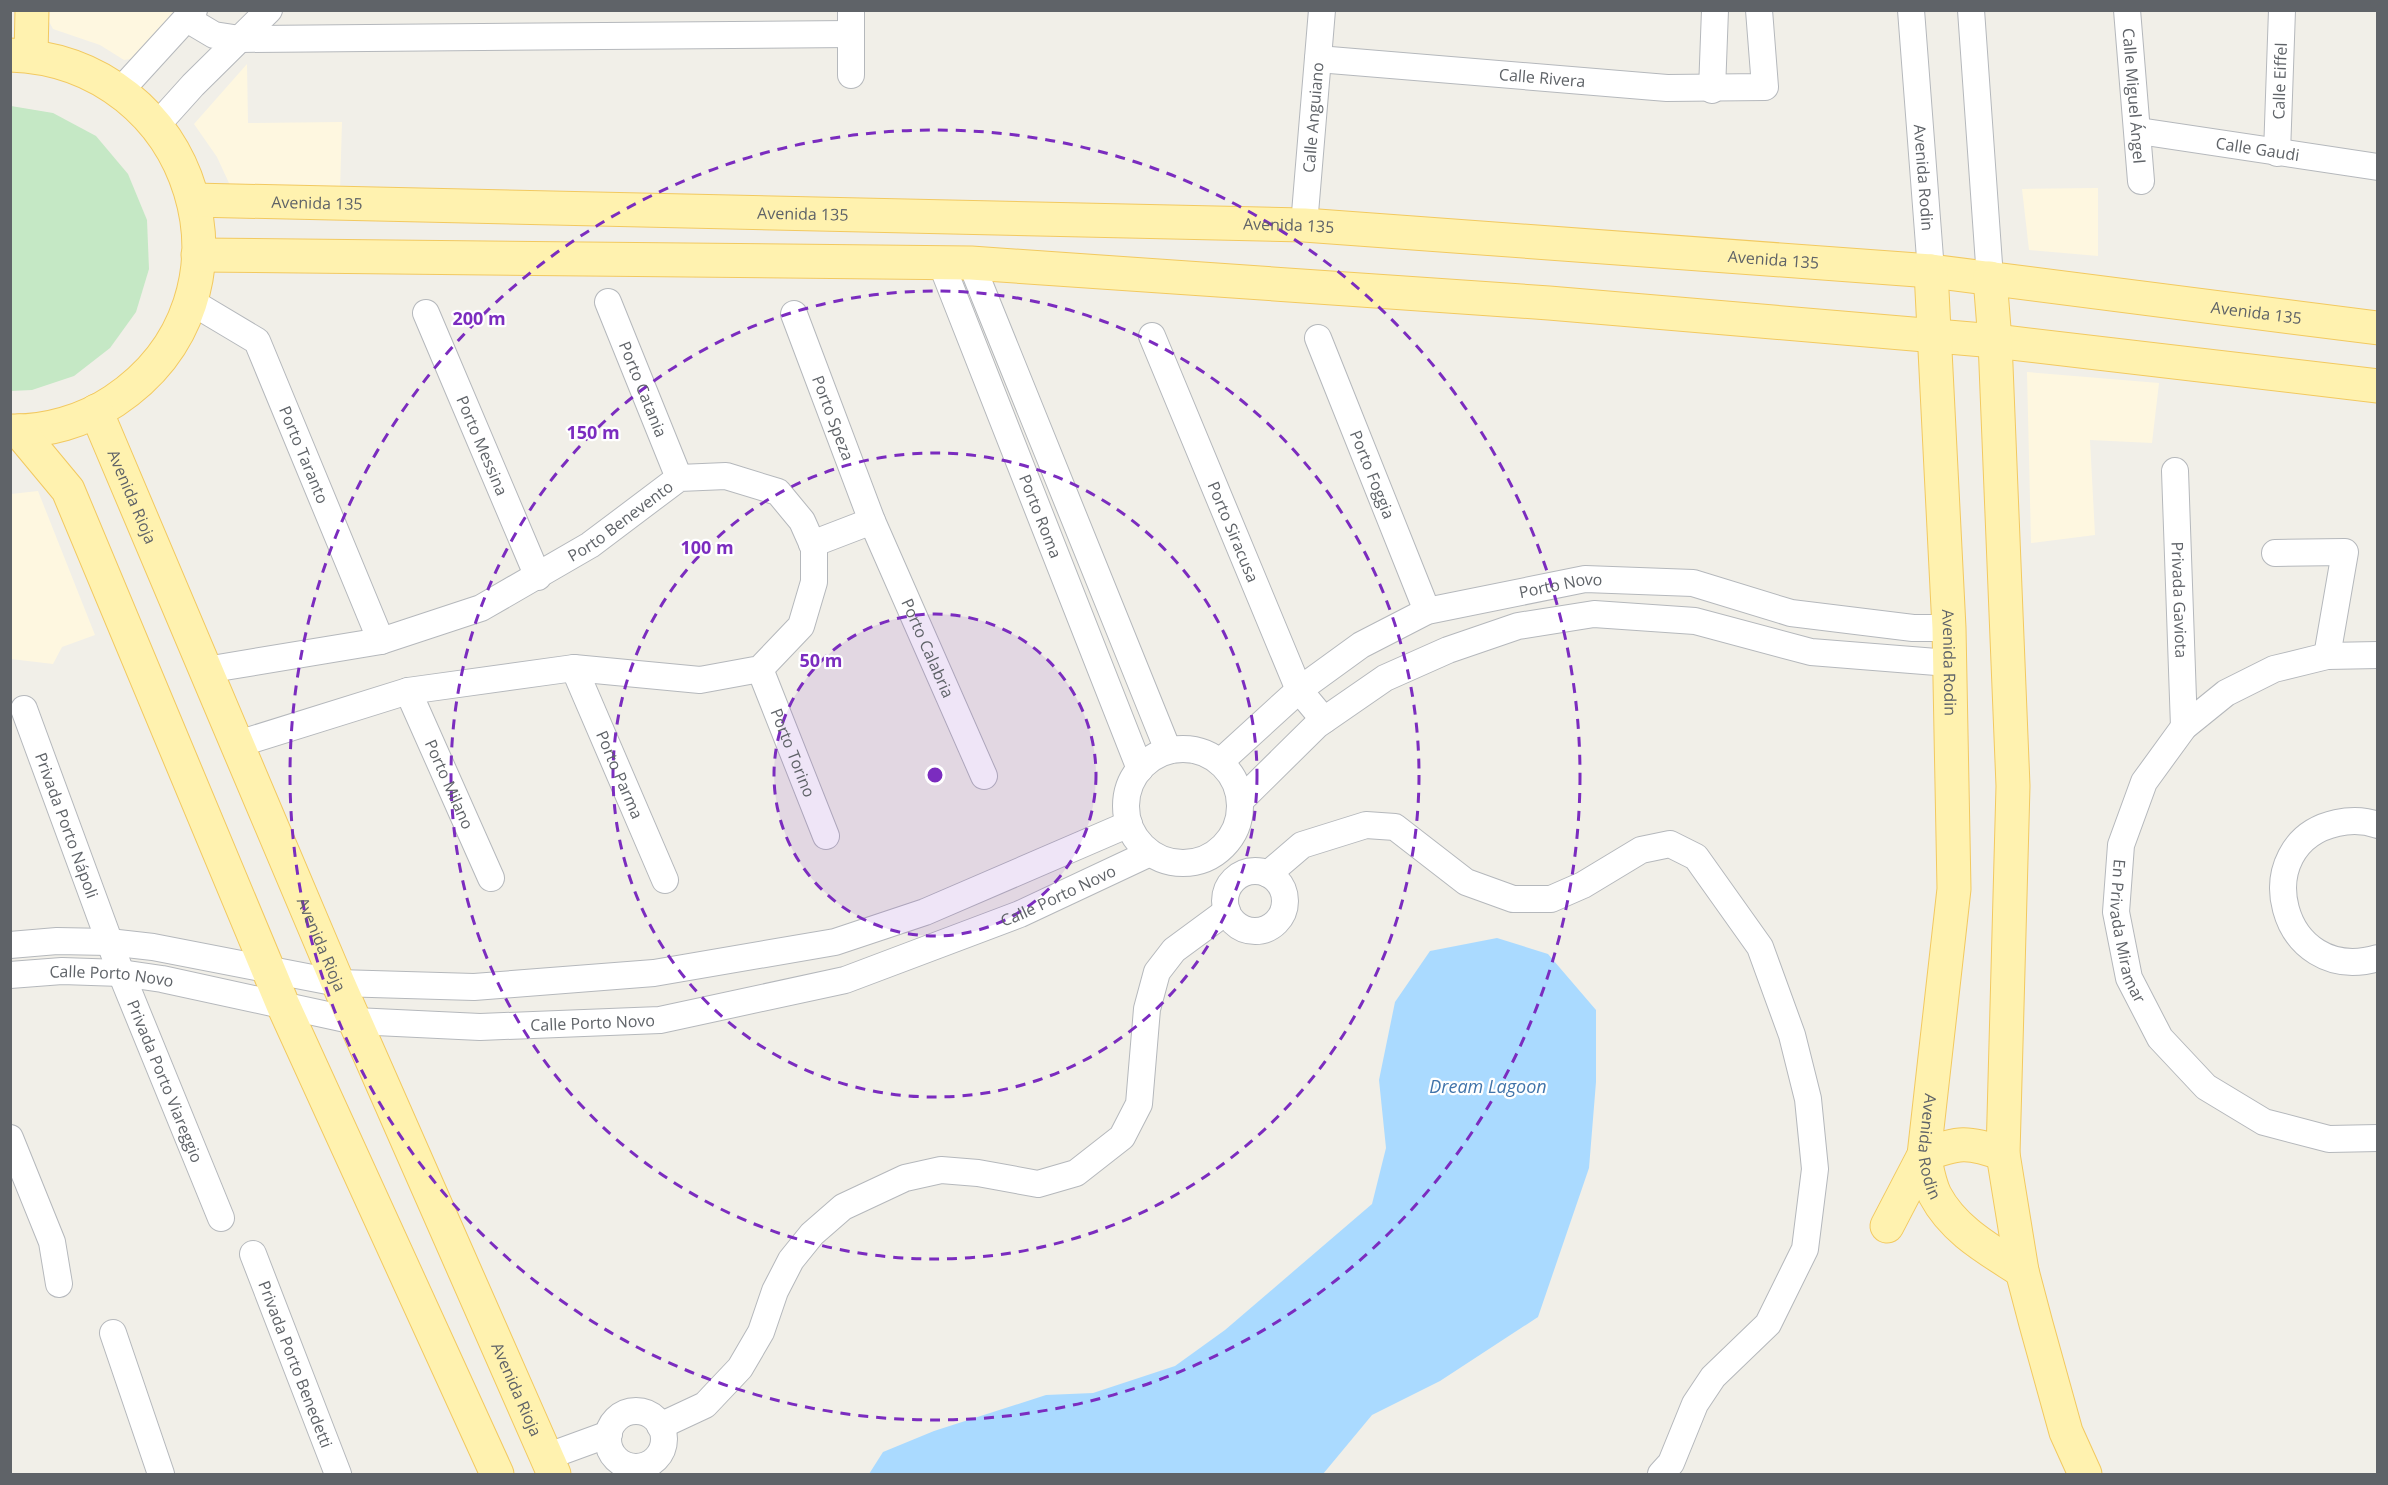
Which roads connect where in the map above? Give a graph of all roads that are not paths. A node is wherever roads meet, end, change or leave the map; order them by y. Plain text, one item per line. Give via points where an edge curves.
1 (32, 10) edge
2 (269, 10) edge
3 (1322, 10) edge
4 (1715, 10) edge
5 (1759, 10) edge
6 (1911, 10) edge
7 (1971, 10) edge
8 (2127, 10) edge
9 (2282, 10) edge
10 (190, 15) edge
11 (851, 22) edge
12 (240, 39) junction
13 (21, 56) edge
14 (1318, 59) junction
15 (851, 75) dead end
16 (121, 90) junction
17 (1712, 90) junction
18 (157, 125) junction
19 (2139, 132) junction
20 (2277, 153) junction
21 (2378, 168) edge
22 (2141, 181) dead end
23 (194, 201) junction
24 (1304, 225) junction
25 (198, 255) junction
26 (956, 263) junction
27 (1931, 271) junction
28 (1990, 278) junction
29 (190, 301) junction
30 (608, 302) dead end
31 (426, 313) dead end
32 (794, 314) dead end
33 (997, 326) junction
34 (2378, 328) edge
35 (969, 336) junction
36 (1152, 336) dead end
37 (1936, 337) junction
38 (1318, 338) dead end
39 (1995, 341) junction
40 (2378, 386) edge
41 (96, 411) junction
42 (14, 431) edge
43 (2175, 471) dead end
44 (679, 478) junction
45 (872, 521) junction
46 (812, 544) junction
47 (2275, 553) dead end
48 (537, 577) junction
49 (1427, 611) junction
50 (1949, 628) junction
51 (381, 641) junction
52 (2378, 655) edge
53 (2327, 656) junction
54 (1949, 663) junction
55 (574, 668) junction
56 (760, 669) junction
57 (206, 670) junction
58 (408, 690) junction
59 (1299, 690) junction
60 (24, 710) dead end
61 (1324, 720) junction
62 (2184, 727) junction
63 (238, 744) junction
64 (1168, 750) junction
65 (1220, 762) junction
66 (1140, 769) junction
67 (984, 776) dead end
68 (1240, 801) junction
69 (2376, 819) edge
70 (1129, 824) junction
71 (826, 836) dead end
72 (1150, 853) junction
73 (1268, 874) junction
74 (491, 878) dead end
75 (665, 880) dead end
76 (1227, 911) junction
77 (109, 942) junction
78 (10, 945) edge
79 (2378, 958) edge
80 (267, 968) junction
81 (121, 973) junction
82 (10, 975) edge
83 (338, 983) junction
84 (282, 1005) junction
85 (355, 1021) junction
86 (10, 1138) edge
87 (2378, 1138) edge
88 (2003, 1154) junction
89 (1924, 1155) junction
90 (221, 1218) dead end
91 (1887, 1226) dead end
92 (253, 1254) dead end
93 (2022, 1270) junction
94 (59, 1284) dead end
95 (112, 1333) dead end
96 (660, 1426) junction
97 (609, 1434) junction
98 (550, 1466) edge
99 (639, 1469) edge
100 (161, 1474) edge
101 (338, 1474) edge
102 (497, 1474) edge
103 (604, 1474) edge
104 (1661, 1474) edge
105 (2085, 1474) edge

1 - 13 main road
2 - 12 street
3 - 14 street, Calle Anguiano
4 - 17 street
5 - 17 street, Calle Rivera via 1766,87
6 - 27 street, Avenida Rodin
7 - 28 street
8 - 19 street, Calle Miguel Ángel
9 - 20 street, Calle Eiffel
10 - 12 street via 214,35
10 - 16 street
11 - 12 street
11 - 15 street
12 - 18 street
13 - 16 main road via 78,68
14 - 17 street, Calle Rivera
14 - 24 street, Calle Anguiano
16 - 18 main road
18 - 23 main road via 176,153
19 - 20 street, Calle Gaudi
19 - 22 street, Calle Miguel Ángel
20 - 21 street, Calle Gaudi
23 - 24 main road, Avenida 135
23 - 25 main road
24 - 27 main road, Avenida 135
25 - 26 main road
25 - 29 main road
26 - 33 street, Porto Roma
26 - 35 street, Porto Roma
26 - 37 main road via 1549,303
27 - 28 main road, Avenida 135
27 - 37 main road, Avenida Rodin
28 - 34 main road, Avenida 135
28 - 39 main road
29 - 41 main road via 171,342 154,366 133,387
29 - 51 street, Porto Taranto via 258,341
30 - 44 street, Porto Catania
31 - 48 street, Porto Messina
32 - 45 street, Porto Speza
33 - 35 street
33 - 64 street, Porto Roma
35 - 66 street, Porto Roma
36 - 59 street, Porto Siracusa
37 - 39 main road
37 - 50 main road, Avenida Rodin
38 - 49 street, Porto Foggia
39 - 40 main road
39 - 88 main road via 2013,786
41 - 42 main road via 59,425
41 - 57 main road, Avenida Rioja
42 - 80 main road via 68,490
43 - 62 street, Privada Gaviota
44 - 46 street, Porto Benevento via 726,476 778,492 802,521
44 - 48 street, Porto Benevento via 590,545
45 - 46 street
45 - 67 street, Porto Calabria
46 - 56 street, Porto Benevento via 814,582 801,626
47 - 53 street via 2345,552
48 - 51 street, Porto Benevento via 481,608
49 - 50 street, Porto Novo via 1585,579 1693,583 1791,614 1913,628
49 - 59 street, Porto Novo via 1361,645
50 - 54 main road, Avenida Rodin
51 - 57 street, Porto Benevento
52 - 53 street, En Privada Miramar
53 - 62 street, En Privada Miramar via 2274,669 2226,693
54 - 61 street, Porto Novo via 1811,652 1695,621 1594,614 1518,626 1448,650 1385,678
54 - 89 main road, Avenida Rodin via 1954,889
55 - 56 street via 700,680
55 - 58 street
55 - 75 street, Porto Parma
56 - 71 street, Porto Torino
57 - 63 main road, Avenida Rioja
58 - 63 street
58 - 74 street, Porto Milano
59 - 61 street, Porto Siracusa
59 - 65 street, Porto Novo
60 - 77 street, Privada Porto Nápoli
61 - 68 street, Porto Novo
62 - 87 street, En Privada Miramar via 2144,782 2121,845 2116,912 2129,978 2160,1038 2206,1087 2264,1122 2329,1139
63 - 83 main road, Avenida Rioja
64 - 65 street via 1187,749
64 - 66 street
65 - 68 street via 1237,786
66 - 70 street via 1130,786 1126,805
68 - 72 street via 1232,837 1220,851 1185,864
69 - 79 street via 2328,825 2308,837 2293,854 2284,875 2282,897 2288,920 2300,939 2317,954 2339,962 2362,963
70 - 72 street
70 - 83 street, Calle Porto Novo via 925,912 835,942 654,973 474,987
72 - 85 street, Calle Porto Novo via 1020,914 845,980 660,1020 480,1027
73 - 76 street via 1258,871 1239,876 1227,892
73 - 76 street via 1285,897 1282,916 1275,924 1248,931 1232,920
73 - 104 street via 1302,845 1366,825 1395,827 1466,882 1513,899 1551,899 1583,885 1641,850 1670,844 1695,857 1760,947 1792,1035 1808,1099 1815,1169 1804,1249 1768,1324 1713,1377 1695,1404 1671,1463
76 - 96 street via 1174,950 1157,972 1148,1009 1139,1104 1122,1137 1076,1173 1038,1184 941,1170 905,1178 843,1207 812,1234 791,1260 761,1332 740,1368 705,1405
77 - 78 street, Calle Porto Novo
77 - 80 street, Calle Porto Novo
77 - 81 street, Privada Porto Viareggio
80 - 83 street, Calle Porto Novo
80 - 84 main road
81 - 82 street, Calle Porto Novo via 62,971
81 - 84 street, Calle Porto Novo
81 - 90 street, Privada Porto Viareggio
83 - 85 main road, Avenida Rioja
84 - 85 street, Calle Porto Novo
84 - 102 main road
85 - 98 main road, Avenida Rioja
86 - 94 street via 52,1242
88 - 89 main road via 1979,1145 1952,1144
88 - 93 main road
89 - 91 main road
89 - 93 main road, Avenida Rodin via 1934,1193 1948,1216 1972,1238
92 - 101 street, Privada Porto Benedetti
93 - 105 main road via 2066,1432
95 - 100 street
96 - 97 street via 648,1414 632,1412 617,1419
96 - 99 street via 664,1438 662,1451
97 - 98 street
97 - 99 street via 612,1454
99 - 103 street

